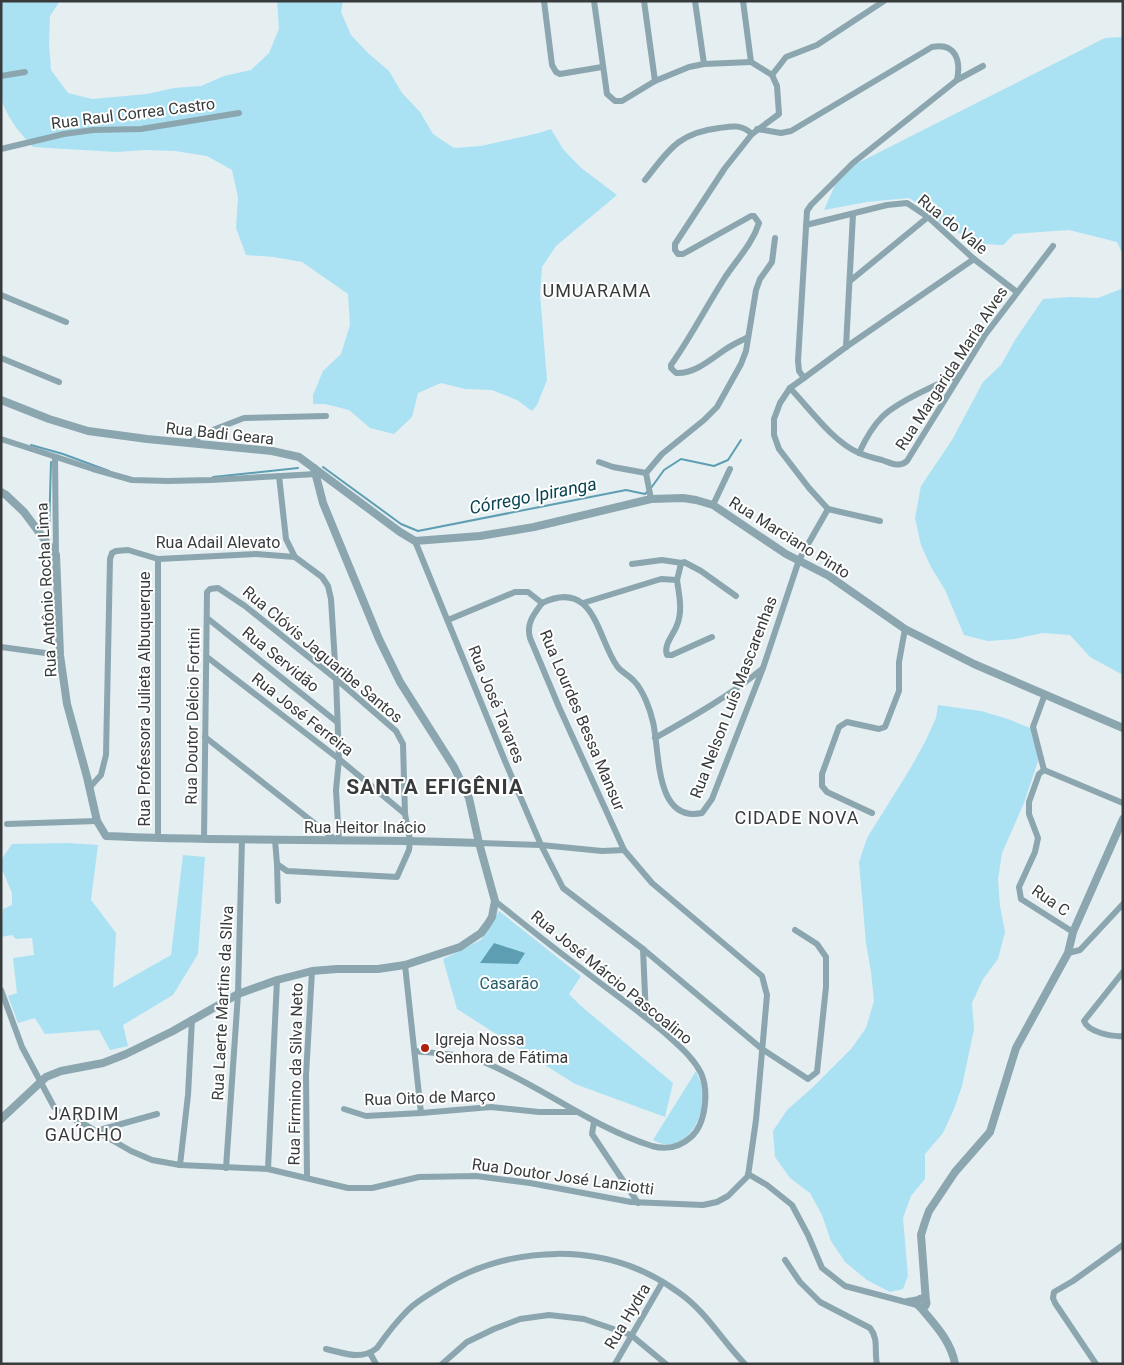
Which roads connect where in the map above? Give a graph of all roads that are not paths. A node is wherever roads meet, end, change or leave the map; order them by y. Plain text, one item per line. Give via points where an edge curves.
1 (544, 1) edge
2 (594, 1) edge
3 (644, 1) edge
4 (695, 1) edge
5 (742, 1) edge
6 (884, 1) edge
7 (751, 62) junction
8 (704, 64) junction
9 (983, 66) dead end
10 (602, 67) junction
11 (25, 72) dead end
12 (772, 75) junction
13 (1, 76) edge
14 (957, 80) junction
15 (655, 82) junction
16 (240, 113) dead end
17 (754, 132) junction
18 (1, 150) edge
19 (645, 180) dead end
20 (853, 214) junction
21 (928, 217) junction
22 (806, 224) junction
23 (775, 238) dead end
24 (1053, 246) dead end
25 (974, 258) junction
26 (850, 281) junction
27 (1016, 292) junction
28 (1, 295) edge
29 (66, 322) dead end
30 (748, 337) junction
31 (846, 347) junction
32 (1, 358) edge
33 (959, 375) junction
34 (804, 378) junction
35 (59, 382) dead end
36 (790, 388) junction
37 (1, 400) edge
38 (326, 416) dead end
39 (1, 439) edge
40 (189, 443) junction
41 (859, 453) junction
42 (55, 457) junction
43 (599, 462) dead end
44 (730, 469) dead end
45 (315, 471) junction
46 (646, 473) junction
47 (279, 476) junction
48 (1, 492) edge
49 (651, 497) junction
50 (713, 505) junction
51 (828, 509) junction
52 (880, 521) dead end
53 (416, 540) junction
54 (56, 555) junction
55 (295, 557) junction
56 (158, 559) junction
57 (799, 560) junction
58 (682, 563) junction
59 (632, 564) dead end
60 (677, 580) junction
61 (208, 592) joint
62 (736, 596) dead end
63 (542, 602) junction
64 (583, 603) junction
65 (207, 618) junction
66 (448, 620) junction
67 (905, 629) junction
68 (712, 637) dead end
69 (1, 647) edge
70 (60, 655) junction
71 (207, 657) junction
72 (762, 668) junction
73 (336, 679) junction
74 (1045, 694) junction
75 (337, 722) junction
76 (1123, 728) edge
77 (205, 737) junction
78 (655, 738) junction
79 (339, 759) junction
80 (1044, 770) junction
81 (90, 787) junction
82 (1123, 803) edge
83 (872, 813) dead end
84 (405, 814) junction
85 (1123, 819) edge
86 (97, 821) junction
87 (7, 824) dead end
88 (106, 836) joint
89 (158, 839) junction
90 (204, 839) junction
91 (242, 839) junction
92 (275, 840) junction
93 (410, 840) junction
94 (338, 841) junction
95 (479, 843) junction
96 (541, 845) junction
97 (624, 850) junction
98 (277, 864) junction
99 (278, 901) dead end
100 (495, 901) junction
101 (1123, 904) edge
102 (795, 930) dead end
103 (1073, 932) junction
104 (643, 949) junction
105 (1068, 953) junction
106 (405, 965) junction
107 (312, 971) junction
108 (1123, 972) edge
109 (278, 980) junction
110 (1, 990) edge
111 (238, 994) junction
112 (646, 1017) junction
113 (192, 1019) junction
114 (1123, 1036) edge
115 (762, 1049) junction
116 (415, 1051) junction
117 (40, 1081) junction
118 (344, 1109) dead end
119 (578, 1112) junction
120 (421, 1113) junction
121 (157, 1114) dead end
122 (1, 1118) edge
123 (594, 1122) junction
124 (96, 1131) junction
125 (180, 1165) junction
126 (226, 1168) junction
127 (268, 1169) junction
128 (748, 1174) junction
129 (307, 1178) junction
130 (638, 1203) junction
131 (1123, 1245) edge
132 (785, 1260) dead end
133 (662, 1283) junction
134 (922, 1303) junction
135 (631, 1335) junction
136 (326, 1349) dead end
137 (370, 1353) junction
138 (376, 1364) edge
139 (442, 1364) edge
140 (615, 1364) edge
141 (666, 1364) edge
142 (745, 1364) edge
143 (877, 1364) edge
144 (955, 1364) edge
145 (1096, 1364) edge

1 - 10 street via 552,65 556,72
2 - 10 street
3 - 15 street
4 - 8 street
5 - 7 street
6 - 12 street via 817,45 786,57
7 - 8 street
7 - 12 street
8 - 15 street via 679,70
9 - 14 street
10 - 15 street via 607,94 615,101 622,101
11 - 13 street
12 - 17 street via 777,86 779,114
14 - 17 street via 958,60 946,46 932,46 791,131
14 - 22 street via 853,163 811,205
16 - 18 street, Rua Raul Correa Castro via 142,129 64,134
17 - 19 street via 735,126 691,134 678,142
17 - 30 street via 675,244 678,254 683,254 746,218 754,216 758,219 747,248 724,278 671,368 676,373 703,366
20 - 21 street, Rua do Vale via 904,203
20 - 22 street, Rua do Vale
20 - 26 street
21 - 25 street, Rua do Vale
21 - 26 street
22 - 34 street via 798,361
23 - 30 street via 772,262 756,290
24 - 27 street, Rua Margarida Maria Alves
25 - 27 street, Rua do Vale
25 - 31 street
26 - 31 street
27 - 33 street, Rua Margarida Maria Alves
28 - 29 street
30 - 46 street via 741,364 717,407 662,454
31 - 34 street
32 - 35 street
33 - 41 street via 887,413 870,431
33 - 41 street, Rua Margarida Maria Alves via 907,461 895,465
34 - 36 street
36 - 41 street, Rua Margarida Maria Alves via 836,437
36 - 51 street via 776,412 776,443
37 - 40 street, Rua Badi Geara via 88,431
38 - 40 street via 244,418
39 - 42 street
40 - 45 street, Rua Badi Geara via 286,453 299,457
42 - 47 street via 141,481
42 - 54 street, Rua Antônio Rocha Lima
43 - 46 street
44 - 50 street
45 - 47 street
45 - 53 street, Rua Badi Geara
45 - 95 street via 322,503 379,639 400,682 454,767 469,798
46 - 49 street
47 - 55 street via 286,538
48 - 54 street via 24,512
49 - 50 street, Rua Marciano Pinto via 683,498
49 - 53 street, Rua Marciano Pinto via 507,532
50 - 57 street, Rua Marciano Pinto
51 - 52 street
51 - 57 street, Rua Nelson Luís Mascarenhas
53 - 66 street, Rua José Tavares
54 - 70 street, Rua Antônio Rocha Lima
55 - 56 street, Rua Adail Alevato via 256,554
55 - 73 street, Rua Adail Alevato via 322,577 328,586
56 - 81 street, Rua Adail Alevato via 128,550 116,551 110,559 106,756 100,775
56 - 89 street, Rua Professora Julieta Albuquerque
57 - 67 street, Rua Marciano Pinto via 829,576
57 - 72 street, Rua Nelson Luís Mascarenhas
58 - 59 street via 662,560
58 - 60 street
58 - 62 street via 690,564
60 - 64 street via 661,579
60 - 68 street via 681,613 666,647 667,655
61 - 65 street, Rua Doutor Délcio Fortini
61 - 73 street, Rua Clóvis Jaguaribe Santos via 218,588 228,593
63 - 64 street via 570,598
63 - 66 street via 528,592 515,592
63 - 97 street, Rua Lourdes Bessa Mansur via 531,618 530,638
64 - 78 street, Rua Nelson Luís Mascarenhas via 596,620 616,665 640,691 653,722
65 - 71 street, Rua Doutor Délcio Fortini
65 - 75 street, Rua Servidão
66 - 96 street, Rua José Tavares
67 - 74 street, Rua Marciano Pinto via 974,664
67 - 83 street via 899,662 899,691 885,728 847,722 839,727 822,774 822,786 827,792
69 - 70 street
70 - 81 street, Rua Antônio Rocha Lima via 66,704
71 - 77 street, Rua Doutor Délcio Fortini
71 - 79 street, Rua José Ferreira
72 - 78 street via 709,708
72 - 78 street, Rua Nelson Luís Mascarenhas via 712,799 702,813 685,812 672,805 663,788
73 - 75 street, Rua Adail Alevato
73 - 84 street, Rua Clóvis Jaguaribe Santos via 401,738
74 - 76 street, Rua Marciano Pinto
74 - 80 street via 1033,728
75 - 79 street, Rua Adail Alevato
77 - 90 street, Rua Doutor Délcio Fortini
77 - 94 street
79 - 84 street, Rua José Ferreira
79 - 94 street, Rua Adail Alevato via 336,790
80 - 82 street
80 - 103 street, Rua C via 1039,774 1029,802 1029,814 1038,838 1019,887 1021,899
81 - 86 street, Rua Antônio Rocha Lima
84 - 93 street, Rua Clóvis Jaguaribe Santos
85 - 103 street
86 - 87 street
86 - 88 street, Rua Antônio Rocha Lima
88 - 89 street, Rua Heitor Inácio
89 - 90 street, Rua Heitor Inácio
90 - 91 street, Rua Heitor Inácio
91 - 92 street, Rua Heitor Inácio
91 - 111 street, Rua Laerte Martins da SIlva
92 - 94 street, Rua Heitor Inácio
92 - 98 street
93 - 94 street, Rua Heitor Inácio
93 - 95 street, Rua Heitor Inácio
93 - 98 street, Rua Clóvis Jaguaribe Santos via 397,877 287,871
95 - 96 street, Rua Heitor Inácio
95 - 100 street
96 - 97 street, Rua Heitor Inácio
96 - 104 street, Rua José Tavares via 563,888
97 - 115 street via 652,883 762,976 767,996
98 - 99 street
100 - 106 street via 492,917 481,933 460,946
100 - 112 street, Rua José Márcio Pascoalino
101 - 105 street via 1080,950
102 - 115 street, Rua José Tavares via 817,944 826,956 817,1072 808,1079
103 - 105 street
104 - 112 street
104 - 115 street, Rua José Tavares
105 - 134 street via 1016,1048 990,1132 955,1172 930,1210 922,1236 926,1285
106 - 107 street via 378,970
106 - 116 street
107 - 109 street
107 - 129 street, Rua Firmino da Silva Neto via 306,1075
108 - 114 street via 1084,1020 1091,1029
109 - 111 street
109 - 127 street
110 - 117 street, Rua Doutor José Lanziotti via 22,1047
111 - 113 street
111 - 126 street, Rua Laerte Martins da SIlva
112 - 123 street, Rua José Márcio Pascoalino via 688,1054 701,1074 706,1091 700,1124 685,1142 663,1148
113 - 117 street via 126,1054 103,1063 53,1073
113 - 125 street
115 - 128 street
116 - 119 street, Rua José Márcio Pascoalino via 485,1062
116 - 120 street
117 - 122 street
117 - 124 street, Rua Doutor José Lanziotti via 59,1112
118 - 120 street, Rua Oito de Março via 366,1116
119 - 120 street, Rua Oito de Março via 491,1107
119 - 123 street, Rua José Márcio Pascoalino
121 - 124 street
123 - 130 street via 592,1134
124 - 125 street, Rua Doutor José Lanziotti via 152,1160
125 - 126 street, Rua Doutor José Lanziotti
126 - 127 street, Rua Doutor José Lanziotti
127 - 129 street, Rua Doutor José Lanziotti
128 - 130 street, Rua Doutor José Lanziotti via 728,1196 717,1202 703,1205
128 - 134 street via 767,1184 792,1205 822,1268 846,1286 906,1302
129 - 130 street, Rua Doutor José Lanziotti via 348,1188 372,1188 419,1177 476,1176
131 - 145 street via 1054,1292 1055,1303
132 - 143 street via 800,1282 820,1302 870,1328 876,1344
133 - 135 street, Rua Hydra
133 - 137 street via 641,1271 589,1255 564,1253 506,1259 449,1281 429,1294 409,1309
133 - 142 street via 706,1316
134 - 144 street via 947,1340
135 - 139 street via 584,1319 548,1316 520,1319 468,1342
135 - 140 street, Rua Hydra
135 - 141 street
136 - 137 street via 356,1356
137 - 138 street

